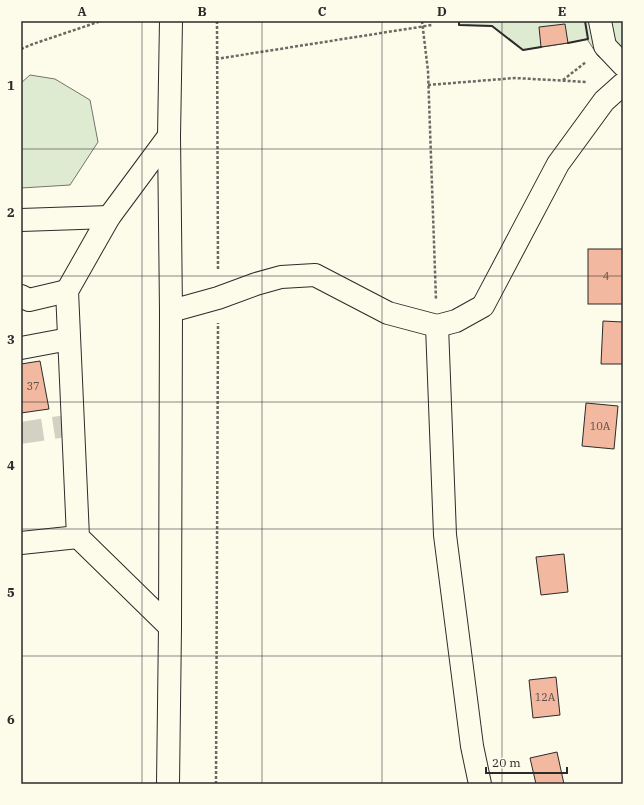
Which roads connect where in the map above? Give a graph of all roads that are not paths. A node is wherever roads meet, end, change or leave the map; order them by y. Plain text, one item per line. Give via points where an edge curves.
1 (171, 21) edge
2 (600, 21) edge
3 (623, 65) edge
4 (623, 84) edge
5 (169, 136) junction
6 (109, 217) junction
7 (21, 220) edge
8 (67, 291) junction
9 (21, 296) edge
10 (171, 311) junction
11 (437, 326) junction
12 (69, 339) junction
13 (21, 348) edge
14 (78, 537) junction
15 (21, 543) edge
16 (170, 627) junction
17 (168, 784) edge
18 (480, 784) edge

1 - 5 main road
2 - 3 main road via 605,46
4 - 11 main road via 604,101 558,164 483,306 456,321
5 - 6 main road
5 - 10 main road
6 - 7 main road
6 - 8 main road
8 - 9 main road via 29,300
8 - 12 main road
10 - 11 main road via 281,277 316,275 388,313
10 - 16 main road
11 - 18 main road via 445,534 472,746
12 - 13 main road
12 - 14 main road
14 - 15 main road
14 - 16 main road
16 - 17 main road

